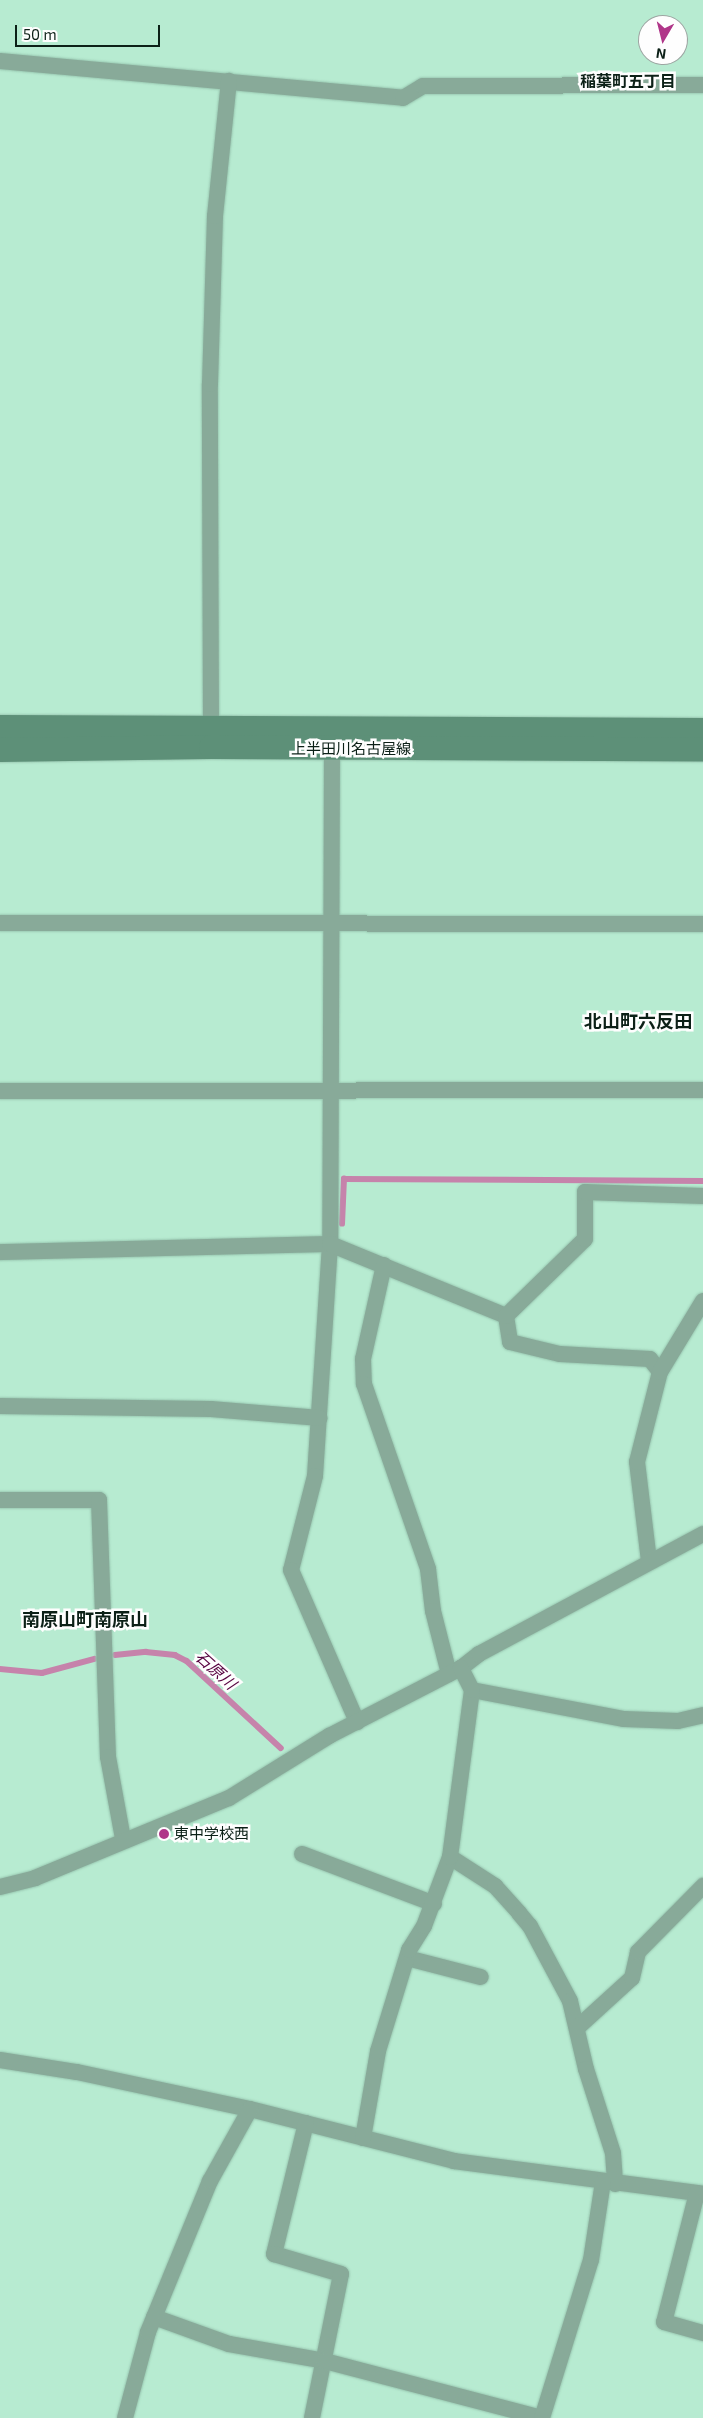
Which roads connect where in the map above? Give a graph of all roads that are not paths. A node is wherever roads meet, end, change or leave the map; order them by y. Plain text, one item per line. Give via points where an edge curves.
1 (0, 61) edge
2 (230, 81) junction
3 (703, 85) edge
4 (0, 726) edge
5 (211, 728) junction
6 (703, 730) edge
7 (332, 749) junction
8 (0, 750) edge
9 (703, 750) edge
10 (0, 923) edge
11 (333, 923) junction
12 (703, 924) edge
13 (703, 1090) edge
14 (0, 1091) edge
15 (330, 1091) junction
16 (703, 1196) edge
17 (330, 1244) junction
18 (0, 1252) edge
19 (384, 1265) junction
20 (703, 1301) edge
21 (506, 1316) junction
22 (660, 1372) junction
23 (0, 1406) edge
24 (320, 1418) junction
25 (0, 1500) edge
26 (703, 1534) edge
27 (649, 1561) junction
28 (455, 1671) junction
29 (472, 1690) junction
30 (703, 1715) edge
31 (357, 1722) junction
32 (123, 1839) junction
33 (302, 1854) dead end
34 (450, 1857) junction
35 (703, 1886) edge
36 (0, 1887) edge
37 (434, 1904) junction
38 (406, 1958) junction
39 (481, 1977) dead end
40 (577, 2028) junction
41 (0, 2060) edge
42 (250, 2109) junction
43 (306, 2123) junction
44 (363, 2138) junction
45 (610, 2183) junction
46 (700, 2193) edge
47 (154, 2317) junction
48 (703, 2333) edge
49 (325, 2361) junction
50 (124, 2418) edge
51 (312, 2418) edge
52 (542, 2418) edge

1 - 2 street
2 - 3 street via 403,98 423,86
2 - 5 street via 216,216 210,384
4 - 5 main road, 上半田川名古屋線
5 - 6 main road, 上半田川名古屋線
7 - 8 main road, 上半田川名古屋線
7 - 9 main road, 上半田川名古屋線
7 - 11 street
10 - 11 street
11 - 12 street
11 - 15 street
13 - 15 street
14 - 15 street
15 - 17 street
16 - 21 street via 585,1192 585,1239
17 - 18 street
17 - 19 street
17 - 24 street
19 - 21 street
19 - 28 street via 363,1359 364,1384 428,1570 433,1611
20 - 22 street
21 - 22 street via 510,1342 560,1354 650,1359
22 - 27 street via 637,1462
23 - 24 street via 211,1409
24 - 31 street via 315,1476 291,1570
25 - 32 street via 99,1500 108,1757
26 - 27 street
27 - 28 street via 479,1654
28 - 29 street
28 - 31 street
29 - 30 street via 624,1719 678,1721
29 - 34 street
31 - 32 street via 229,1798
32 - 36 street via 35,1878
33 - 37 street
34 - 37 street
34 - 40 street via 495,1886 530,1926 570,2002
35 - 40 street via 638,1952 632,1978
37 - 38 street
38 - 39 street
38 - 44 street via 378,2051
40 - 45 street via 586,2069 613,2153
41 - 42 street via 77,2072
42 - 43 street
42 - 47 street via 210,2181
43 - 44 street
43 - 49 street via 274,2254 341,2274
44 - 45 street via 454,2161
45 - 46 street
45 - 52 street via 591,2260
46 - 48 street via 664,2322
47 - 49 street via 229,2344
47 - 50 street
49 - 51 street
49 - 52 street

